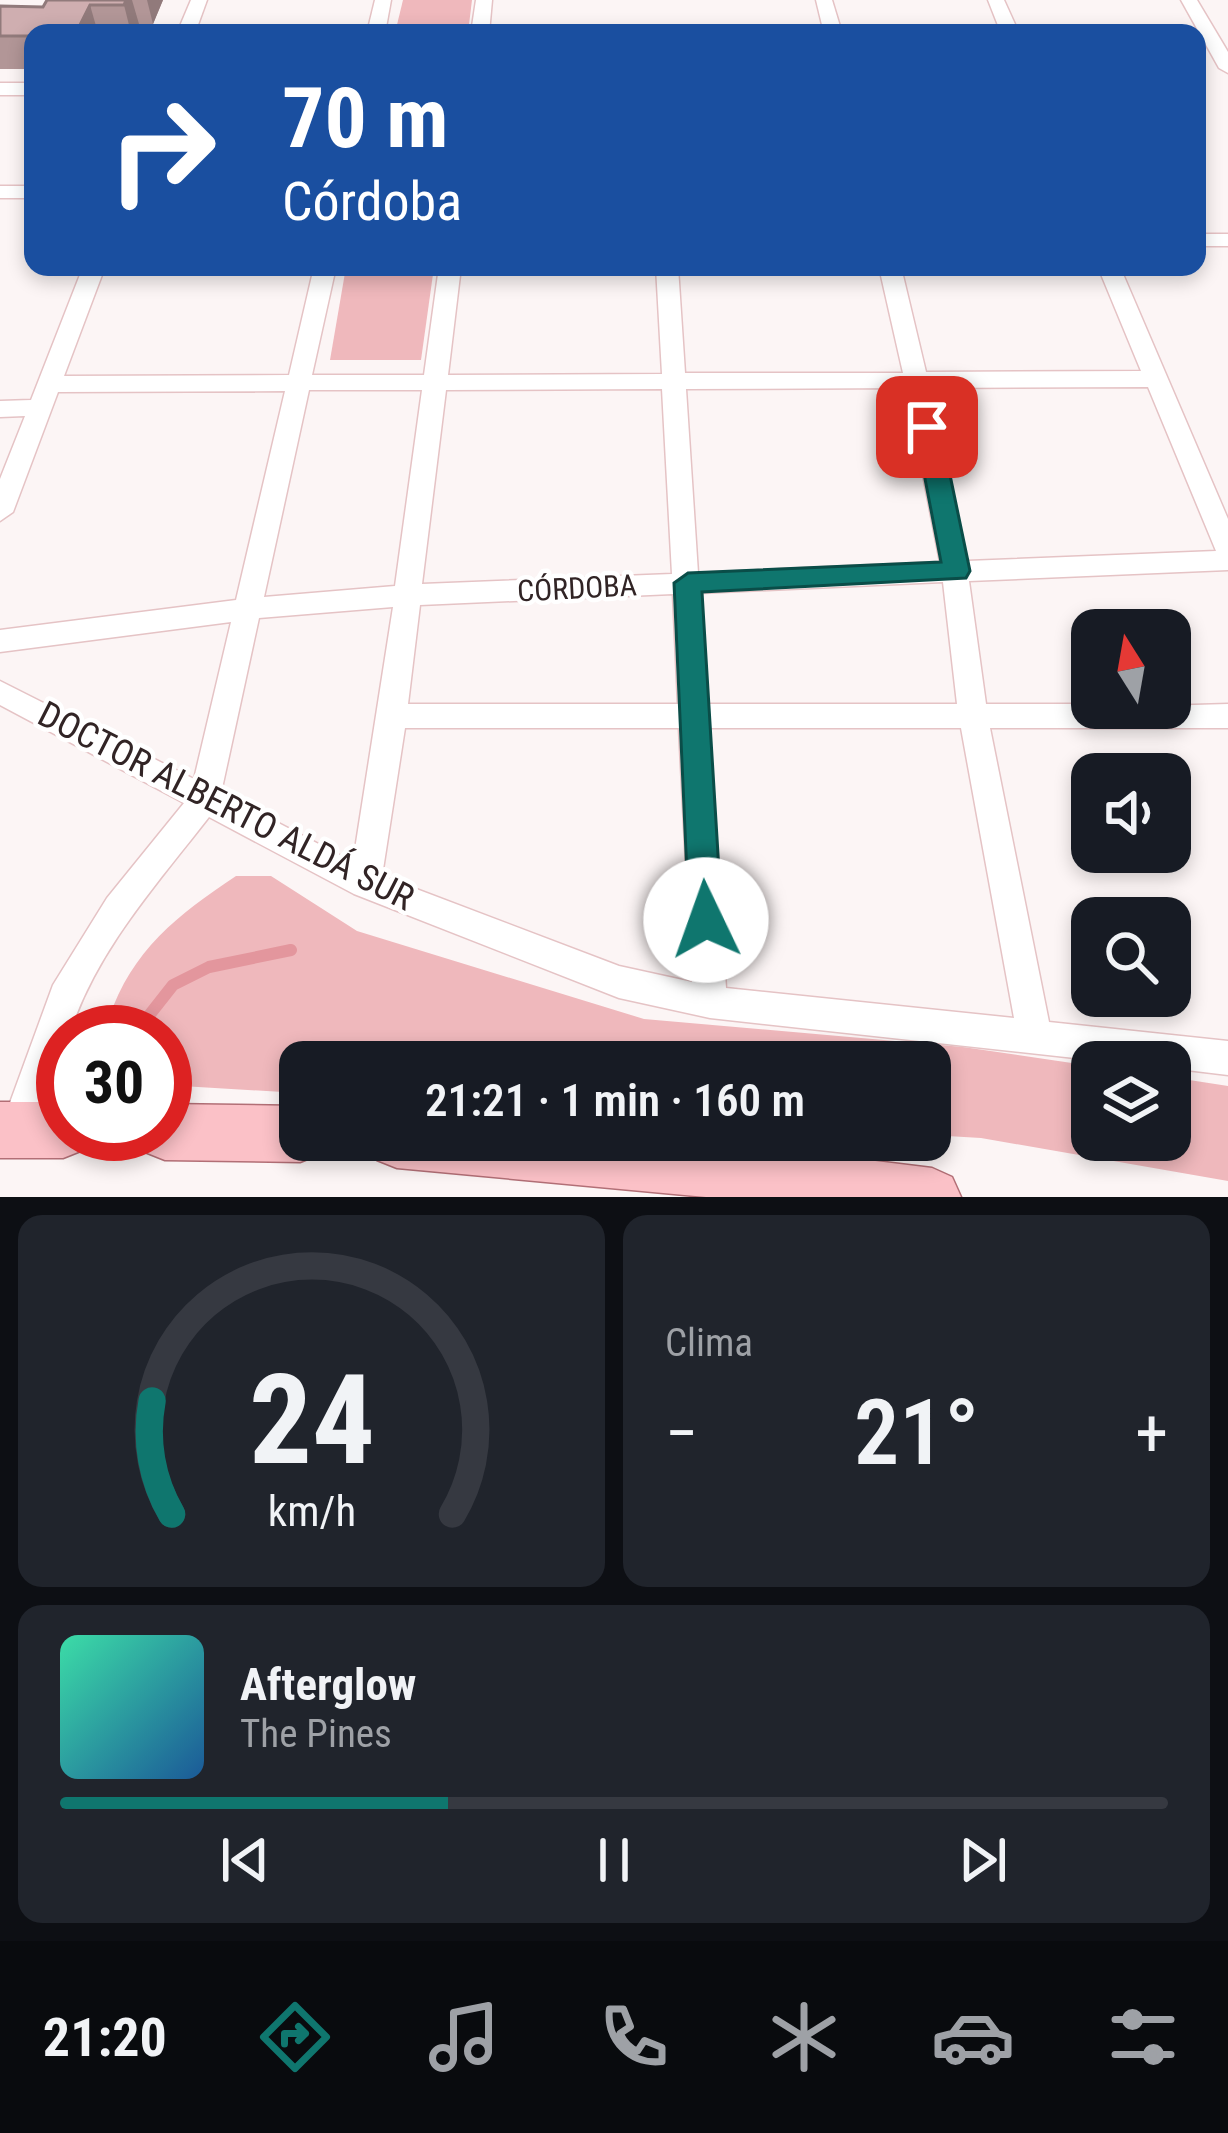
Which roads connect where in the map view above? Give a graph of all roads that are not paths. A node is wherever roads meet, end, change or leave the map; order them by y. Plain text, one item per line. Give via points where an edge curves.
1 (90, 276) edge
2 (323, 276) edge
3 (449, 276) edge
4 (668, 276) edge
5 (892, 276) edge
6 (1113, 276) edge
7 (1157, 379) junction
8 (917, 381) junction
9 (434, 382) junction
10 (674, 382) junction
11 (297, 383) junction
12 (43, 396) junction
13 (0, 409) edge
14 (0, 512) edge
15 (1228, 549) edge
16 (1228, 560) edge
17 (956, 571) junction
18 (688, 583) junction
19 (408, 595) junction
20 (248, 609) junction
21 (0, 641) edge
22 (0, 692) edge
23 (696, 714) junction
24 (973, 714) junction
25 (392, 716) junction
26 (1228, 716) edge
27 (204, 800) junction
28 (365, 884) junction
29 (710, 1003) junction
30 (1034, 1035) junction
31 (1228, 1058) edge
32 (27, 1130) edge
33 (192, 1132) edge
34 (279, 1134) edge
35 (650, 1161) edge
36 (932, 1197) edge

1 - 12 street
2 - 11 street
3 - 9 street
4 - 10 street
5 - 8 street
6 - 7 street
7 - 8 street
7 - 15 street
8 - 10 street
8 - 17 street
9 - 10 street
9 - 11 street
9 - 19 street
10 - 18 street
11 - 12 street
11 - 20 street
12 - 13 street
12 - 14 street
16 - 17 street, CÓRDOBA
17 - 18 street, CÓRDOBA
17 - 24 street
18 - 19 street, CÓRDOBA
18 - 23 street
19 - 20 street, CÓRDOBA
19 - 25 street
20 - 21 street, CÓRDOBA
20 - 27 street
22 - 27 street, DOCTOR ALBERTO ALDÁ SUR
23 - 24 street
23 - 25 street
23 - 29 street
24 - 26 street
24 - 30 street
25 - 28 street
27 - 28 street, DOCTOR ALBERTO ALDÁ SUR
27 - 32 street via 118,908 64,996
28 - 29 street, DOCTOR ALBERTO ALDÁ SUR via 619,982
29 - 30 street, DOCTOR ALBERTO ALDÁ SUR
30 - 31 street, DOCTOR ALBERTO ALDÁ SUR
33 - 34 main road
35 - 36 main road

